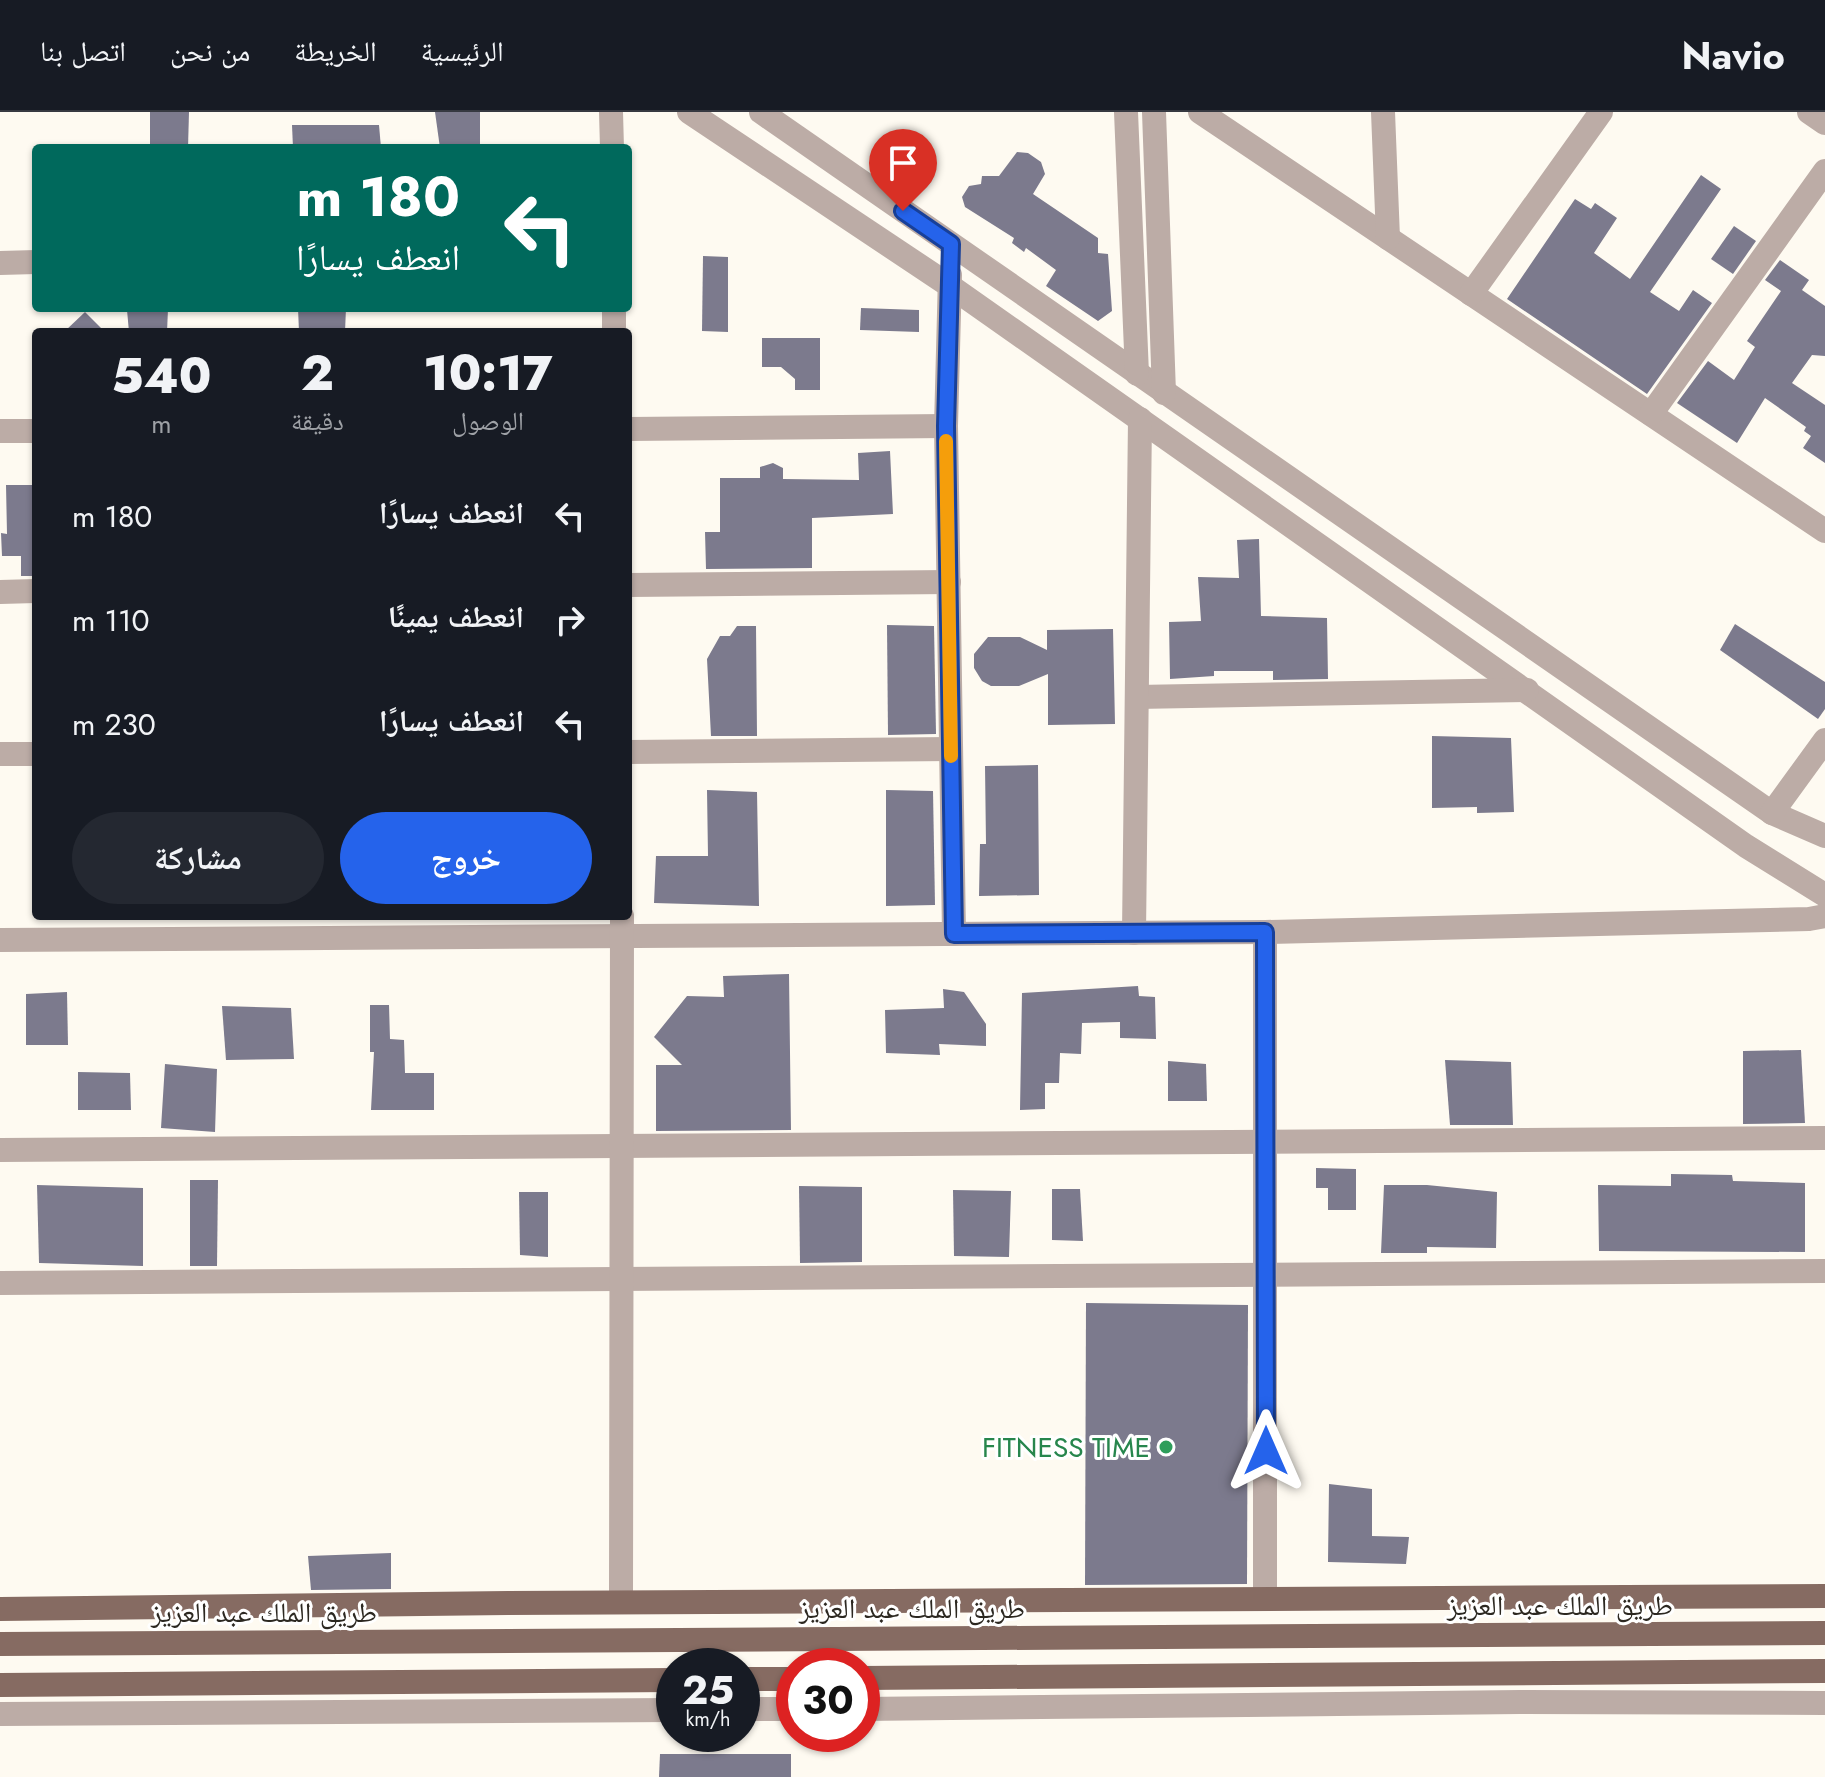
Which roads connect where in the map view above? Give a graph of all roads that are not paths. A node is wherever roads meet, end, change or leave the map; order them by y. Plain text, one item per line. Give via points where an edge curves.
1 (611, 112) edge
2 (689, 112) edge
3 (761, 112) edge
4 (1126, 112) edge
5 (1154, 112) edge
6 (1200, 112) edge
7 (1383, 112) edge
8 (1601, 112) edge
9 (1809, 112) edge
10 (1825, 123) edge
11 (612, 144) edge
12 (1825, 171) edge
13 (1388, 238) junction
14 (951, 244) junction
15 (32, 262) edge
16 (0, 263) edge
17 (950, 286) junction
18 (1471, 294) junction
19 (1137, 374) junction
20 (1164, 393) junction
21 (1651, 414) junction
22 (1140, 419) junction
23 (946, 426) junction
24 (632, 429) edge
25 (0, 431) edge
26 (32, 431) edge
27 (1825, 531) edge
28 (949, 582) junction
29 (632, 585) edge
30 (32, 591) edge
31 (0, 592) edge
32 (1527, 690) junction
33 (1137, 697) junction
34 (1825, 740) edge
35 (951, 749) junction
36 (632, 752) edge
37 (0, 754) edge
38 (32, 754) edge
39 (1772, 813) junction
40 (1825, 836) edge
41 (1825, 895) edge
42 (1825, 916) edge
43 (622, 926) edge
44 (1265, 932) junction
45 (1134, 933) junction
46 (954, 934) junction
47 (0, 940) edge
48 (1825, 1138) edge
49 (1266, 1141) junction
50 (621, 1148) junction
51 (0, 1150) edge
52 (1825, 1271) edge
53 (1266, 1274) junction
54 (620, 1279) junction
55 (0, 1283) edge
56 (1825, 1596) edge
57 (1265, 1599) junction
58 (621, 1602) junction
59 (0, 1609) edge
60 (1825, 1633) edge
61 (0, 1644) edge
62 (1825, 1671) edge
63 (880, 1678) edge
64 (656, 1680) edge
65 (0, 1685) edge
66 (1825, 1703) edge
67 (880, 1709) edge
68 (656, 1710) edge
69 (0, 1714) edge

1 - 11 street
2 - 17 street
3 - 14 street
4 - 19 street
5 - 20 street
6 - 13 street
7 - 13 street
8 - 18 street
9 - 10 street
12 - 21 street
13 - 18 street
14 - 17 street
14 - 19 street
15 - 16 street
17 - 22 street
17 - 23 street
18 - 21 street
19 - 20 street
20 - 39 street
21 - 27 street
22 - 32 street
22 - 33 street
23 - 24 street
23 - 28 street
25 - 26 street
28 - 29 street
28 - 35 street
30 - 31 street
32 - 33 street
32 - 41 street via 1746,846
33 - 45 street
34 - 39 street
35 - 36 street
35 - 46 street
37 - 38 street
39 - 40 street
42 - 44 street
43 - 46 street
43 - 47 street
43 - 50 street
44 - 45 street
44 - 49 street
45 - 46 street
48 - 49 street
49 - 50 street
49 - 53 street
50 - 51 street
50 - 54 street
52 - 53 street
53 - 54 street
53 - 57 street
54 - 55 street
54 - 58 street
56 - 57 main road
57 - 58 main road
58 - 59 main road
60 - 61 main road, طريق الملك عبد العزيز
62 - 63 main road
64 - 65 main road
66 - 67 street
68 - 69 street

